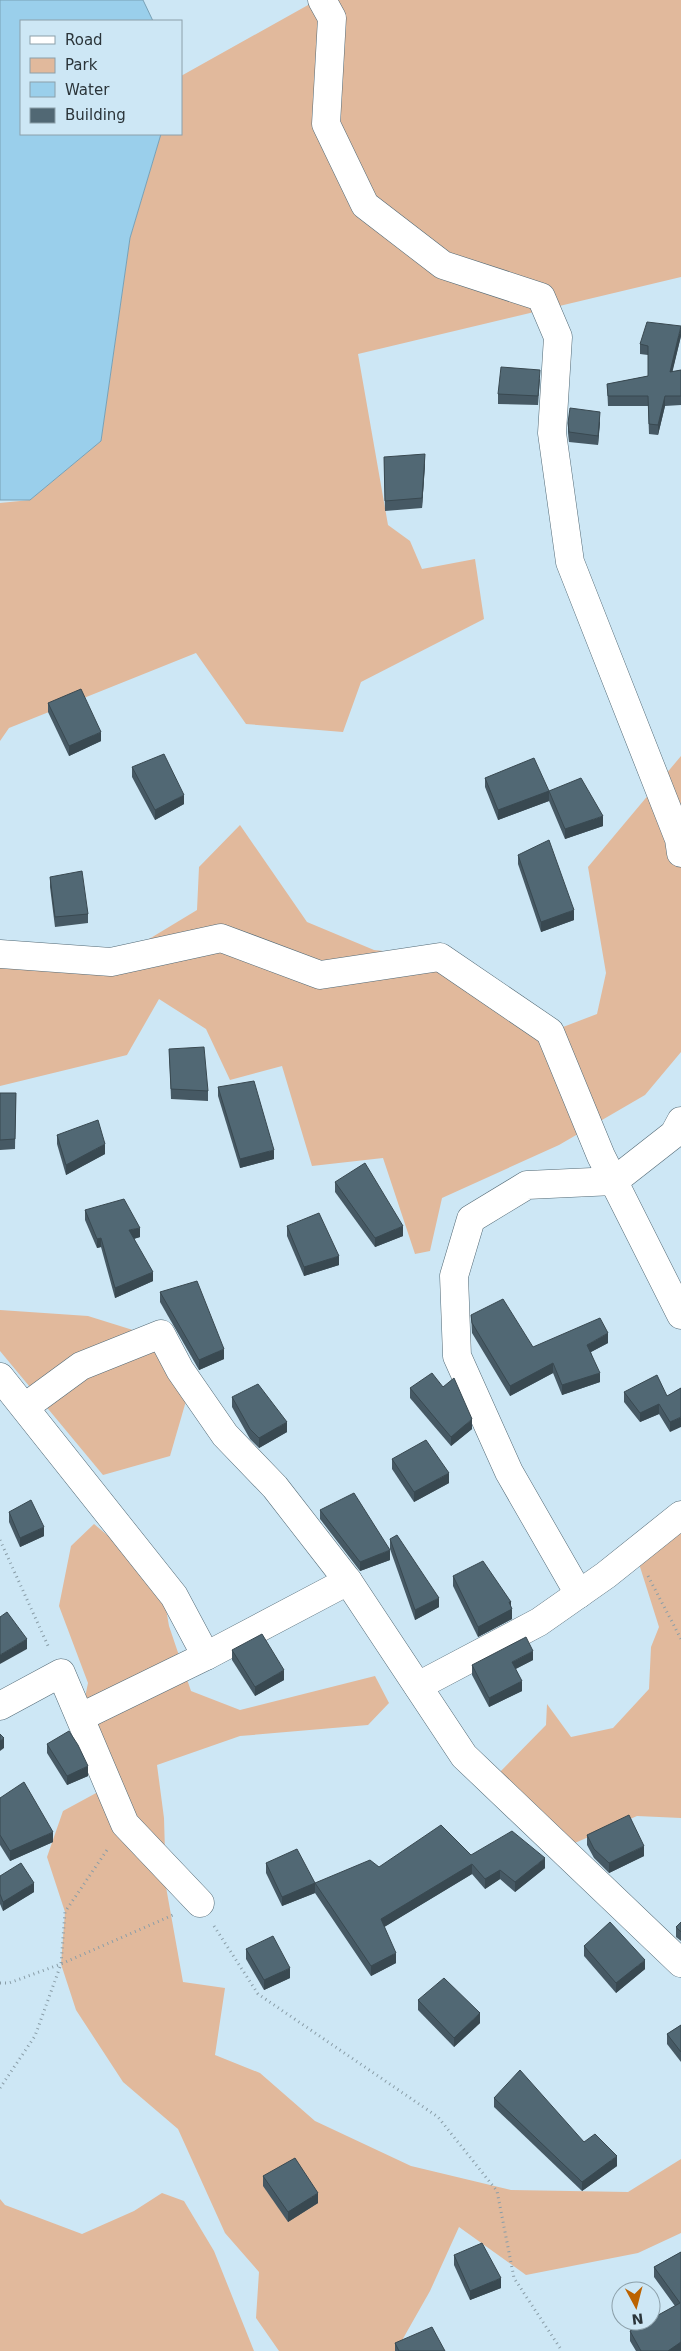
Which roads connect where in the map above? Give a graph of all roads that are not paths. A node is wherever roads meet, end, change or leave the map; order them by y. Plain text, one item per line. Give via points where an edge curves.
1 (322, 0) edge
2 (681, 853) edge
3 (0, 954) edge
4 (681, 1121) edge
5 (614, 1181) junction
6 (681, 1315) edge
7 (0, 1377) edge
8 (25, 1407) junction
9 (681, 1515) edge
10 (348, 1581) junction
11 (579, 1594) junction
12 (206, 1656) junction
13 (418, 1686) junction
14 (0, 1706) edge
15 (81, 1717) junction
16 (200, 1903) road end
17 (681, 1963) edge

1 - 2 street via 332,18 326,124 365,205 443,265 541,297 548,313 558,337 552,433 570,562 679,839
3 - 5 street via 111,962 221,938 320,975 440,957 550,1032
4 - 5 street via 674,1134
5 - 6 street
5 - 11 street via 527,1185 471,1219 454,1276 457,1356 510,1472
7 - 8 street
8 - 10 street via 82,1366 161,1334 180,1370 225,1435 275,1488
8 - 12 street via 174,1596
9 - 11 street
10 - 12 street
10 - 13 street
11 - 13 street via 539,1622
12 - 15 street
13 - 17 street via 464,1756
14 - 15 street via 61,1673
15 - 16 street via 125,1824

